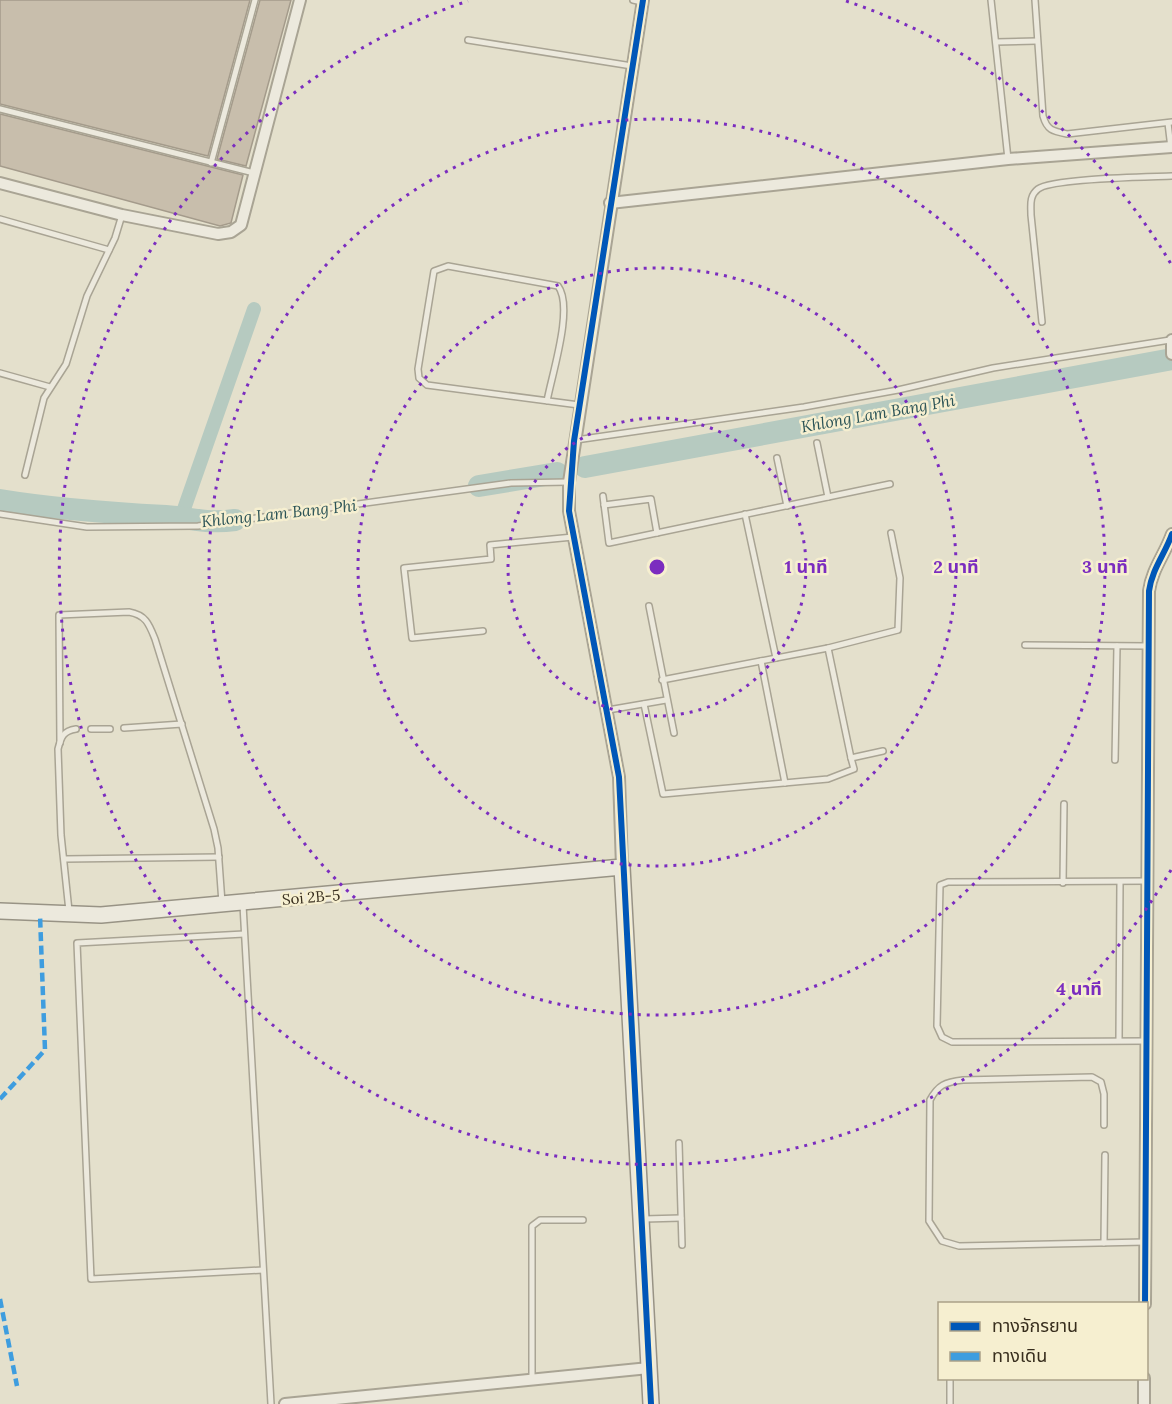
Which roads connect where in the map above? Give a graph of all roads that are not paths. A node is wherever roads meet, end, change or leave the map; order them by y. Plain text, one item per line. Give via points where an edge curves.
1 (255, 0) edge
2 (300, 0) edge
3 (639, 0) edge
4 (991, 0) edge
5 (1035, 0) edge
6 (468, 40) dead end
7 (1037, 41) junction
8 (996, 42) junction
9 (632, 66) junction
10 (0, 109) edge
11 (1170, 122) edge
12 (1171, 148) edge
13 (1008, 159) junction
14 (211, 163) junction
15 (255, 173) junction
16 (1172, 176) edge
17 (0, 183) edge
18 (610, 202) junction
19 (122, 215) junction
20 (0, 219) edge
21 (109, 250) junction
22 (1042, 322) dead end
23 (1171, 340) edge
24 (1172, 354) edge
25 (0, 373) edge
26 (50, 387) junction
27 (547, 401) junction
28 (579, 405) junction
29 (574, 441) junction
30 (817, 443) dead end
31 (777, 458) dead end
32 (25, 476) dead end
33 (569, 482) junction
34 (890, 484) dead end
35 (603, 496) dead end
36 (828, 497) junction
37 (604, 505) junction
38 (787, 506) junction
39 (0, 514) edge
40 (745, 514) junction
41 (657, 533) junction
42 (891, 533) dead end
43 (1172, 534) edge
44 (573, 537) junction
45 (649, 606) dead end
46 (483, 631) dead end
47 (1025, 645) dead end
48 (1117, 646) junction
49 (1148, 646) junction
50 (828, 648) junction
51 (776, 658) junction
52 (761, 661) junction
53 (662, 680) junction
54 (666, 700) junction
55 (644, 704) junction
56 (608, 710) junction
57 (182, 724) junction
58 (124, 728) dead end
59 (76, 729) dead end
60 (91, 729) dead end
61 (110, 729) dead end
62 (674, 733) dead end
63 (60, 743) junction
64 (883, 751) dead end
65 (851, 758) junction
66 (1115, 760) dead end
67 (785, 783) junction
68 (1064, 804) dead end
69 (219, 857) junction
70 (65, 860) junction
71 (622, 867) junction
72 (1147, 881) junction
73 (1120, 882) junction
74 (1063, 883) junction
75 (243, 903) junction
76 (222, 905) junction
77 (0, 911) edge
78 (69, 916) junction
79 (244, 934) junction
80 (1119, 1040) junction
81 (1146, 1041) junction
82 (1104, 1125) dead end
83 (679, 1143) dead end
84 (1104, 1155) dead end
85 (681, 1218) junction
86 (641, 1219) junction
87 (584, 1220) dead end
88 (1145, 1242) junction
89 (1104, 1243) junction
90 (682, 1245) dead end
91 (263, 1270) junction
92 (1145, 1302) edge
93 (649, 1368) junction
94 (950, 1380) edge
95 (1144, 1380) edge
96 (532, 1381) junction
97 (271, 1404) edge
98 (285, 1404) edge
99 (651, 1404) edge
100 (950, 1404) edge
101 (1144, 1404) edge

1 - 14 lane
2 - 15 street
3 - 9 street
4 - 8 lane
5 - 7 lane
6 - 9 lane
7 - 8 lane
7 - 11 lane via 1043,116 1051,131 1066,134
8 - 13 lane
9 - 18 street
10 - 14 lane
11 - 12 lane
12 - 13 street
13 - 18 street
14 - 15 lane
15 - 19 street via 241,225 231,232 218,234
16 - 22 lane via 1059,183 1038,189 1031,197 1031,215
17 - 19 street
18 - 28 street
19 - 21 lane
20 - 21 lane
21 - 26 lane via 87,296 62,375
23 - 24 street
23 - 29 lane via 993,368 804,407
25 - 26 lane
26 - 32 lane
27 - 27 lane via 565,310 563,292 558,286 448,266 434,271 419,378 427,385
27 - 28 lane
28 - 29 street
29 - 33 street
30 - 36 lane
31 - 38 lane
33 - 39 lane via 511,483 198,526 87,527
33 - 44 street
34 - 36 lane
35 - 37 lane
36 - 38 lane
37 - 41 lane via 651,499
37 - 41 lane via 609,543
38 - 40 lane
40 - 41 lane
40 - 51 lane
42 - 50 lane via 900,578 898,630
43 - 49 street via 1151,574
44 - 46 lane via 490,545 491,559 404,568 412,638
44 - 56 street
45 - 53 lane
47 - 48 lane
48 - 49 lane
48 - 66 lane
49 - 72 street
50 - 51 lane
50 - 65 lane
51 - 52 lane
52 - 53 lane
52 - 67 lane
53 - 54 lane
54 - 55 lane
54 - 62 lane
55 - 56 lane
55 - 67 lane via 663,794
56 - 71 street via 619,777
57 - 58 lane
57 - 63 lane via 148,622 139,614 59,615
57 - 69 lane
59 - 63 lane via 66,731
60 - 61 lane
63 - 70 lane
64 - 65 lane
65 - 67 lane via 854,769 828,779
68 - 74 lane
69 - 70 lane
69 - 76 lane
70 - 78 lane
71 - 75 street, Soi 2B-5
71 - 86 street
72 - 73 lane
72 - 81 street
73 - 74 lane
73 - 80 lane
74 - 80 lane via 940,885 937,1026 942,1037 952,1042
75 - 76 street, Soi 2B-5
75 - 79 lane
76 - 78 street, Soi 2B-5
77 - 78 street, Soi 2B-5
79 - 91 lane
79 - 91 lane via 77,943 91,1279
80 - 81 lane
81 - 88 street
82 - 89 lane via 1101,1082 1092,1077 948,1082 937,1087 930,1100 929,1221 942,1241 959,1246
83 - 85 lane
84 - 89 lane
85 - 86 lane
85 - 90 lane
86 - 93 street
87 - 96 lane via 540,1220 532,1227
88 - 89 lane
88 - 92 street
91 - 97 lane
93 - 96 street
93 - 99 street
94 - 100 lane
95 - 101 street
96 - 98 street

